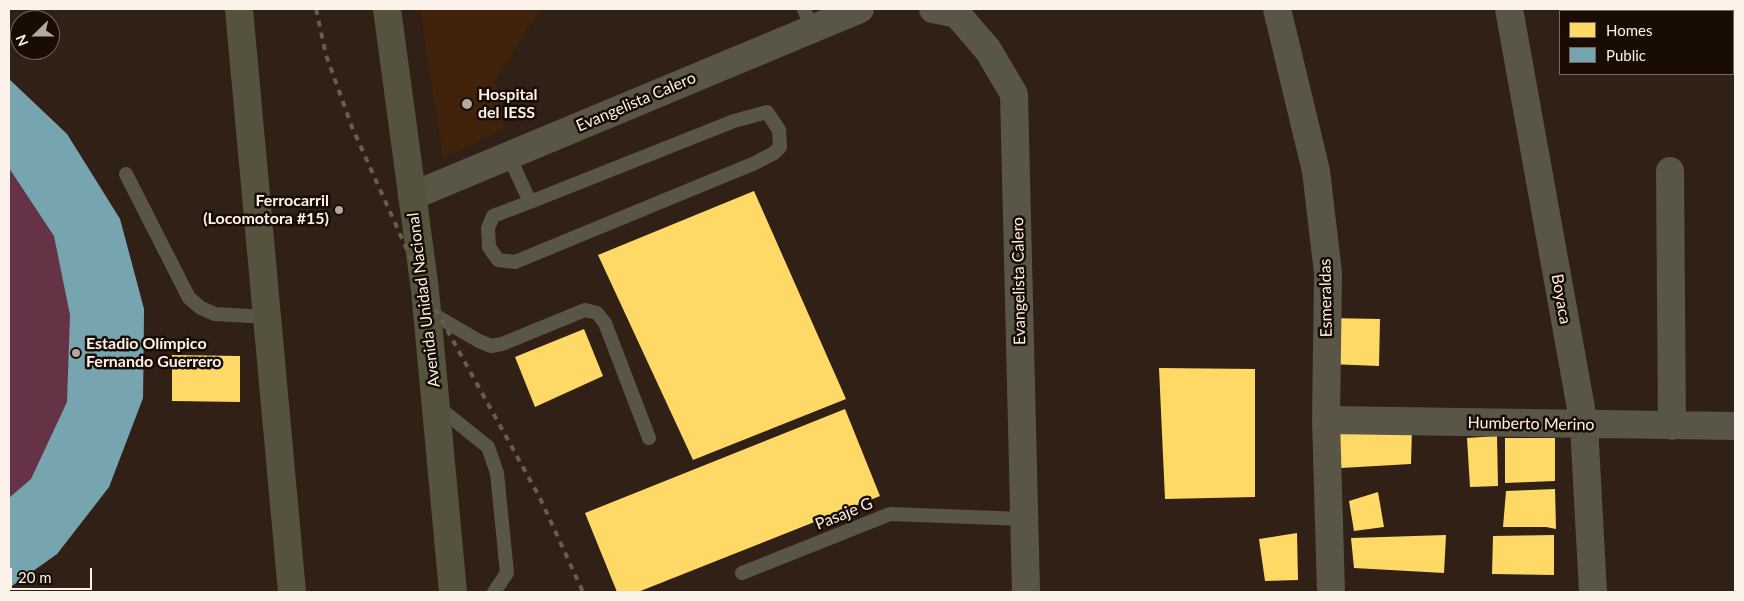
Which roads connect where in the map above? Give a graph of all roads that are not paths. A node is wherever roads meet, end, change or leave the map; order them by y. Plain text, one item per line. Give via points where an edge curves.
1 (239, 9) edge
2 (387, 9) edge
3 (860, 9) edge
4 (933, 9) edge
5 (1277, 9) edge
6 (1509, 9) edge
7 (808, 19) edge
8 (509, 156) junction
9 (1670, 171) dead end
10 (126, 174) dead end
11 (412, 196) junction
12 (530, 202) junction
13 (426, 310) junction
14 (266, 316) junction
15 (436, 406) junction
16 (1326, 420) junction
17 (1584, 425) junction
18 (1672, 426) junction
19 (1735, 426) edge
20 (649, 438) dead end
21 (1024, 518) junction
22 (742, 573) dead end
23 (292, 592) edge
24 (453, 592) edge
25 (494, 592) edge
26 (1026, 592) edge
27 (1331, 592) edge
28 (1593, 592) edge

1 - 14 street
2 - 11 street, Avenida Unidad Nacional
3 - 7 street, Evangelista Calero
4 - 21 street, Evangelista Calero via 957,14 988,50 1014,94
5 - 16 street, Esmeraldas via 1316,171 1328,273
6 - 17 street, Boyaca
7 - 8 street, Evangelista Calero
8 - 11 street, Evangelista Calero
8 - 12 lane
9 - 18 street
10 - 14 lane via 189,298 214,314
11 - 13 street, Avenida Unidad Nacional
12 - 12 lane via 734,121 767,112 779,130 780,147 755,164 515,262 498,260 489,247 488,228 494,216
13 - 15 street, Avenida Unidad Nacional
13 - 20 lane via 491,346 585,310 597,313 605,323
14 - 23 street
15 - 24 street, Avenida Unidad Nacional
15 - 25 lane via 488,447 497,473 507,574
16 - 17 street, Humberto Merino
16 - 27 street, Esmeraldas
17 - 18 street, Humberto Merino
17 - 28 street, Boyaca
18 - 19 street, Humberto Merino
21 - 22 lane, Pasaje G via 890,514
21 - 26 street, Evangelista Calero

